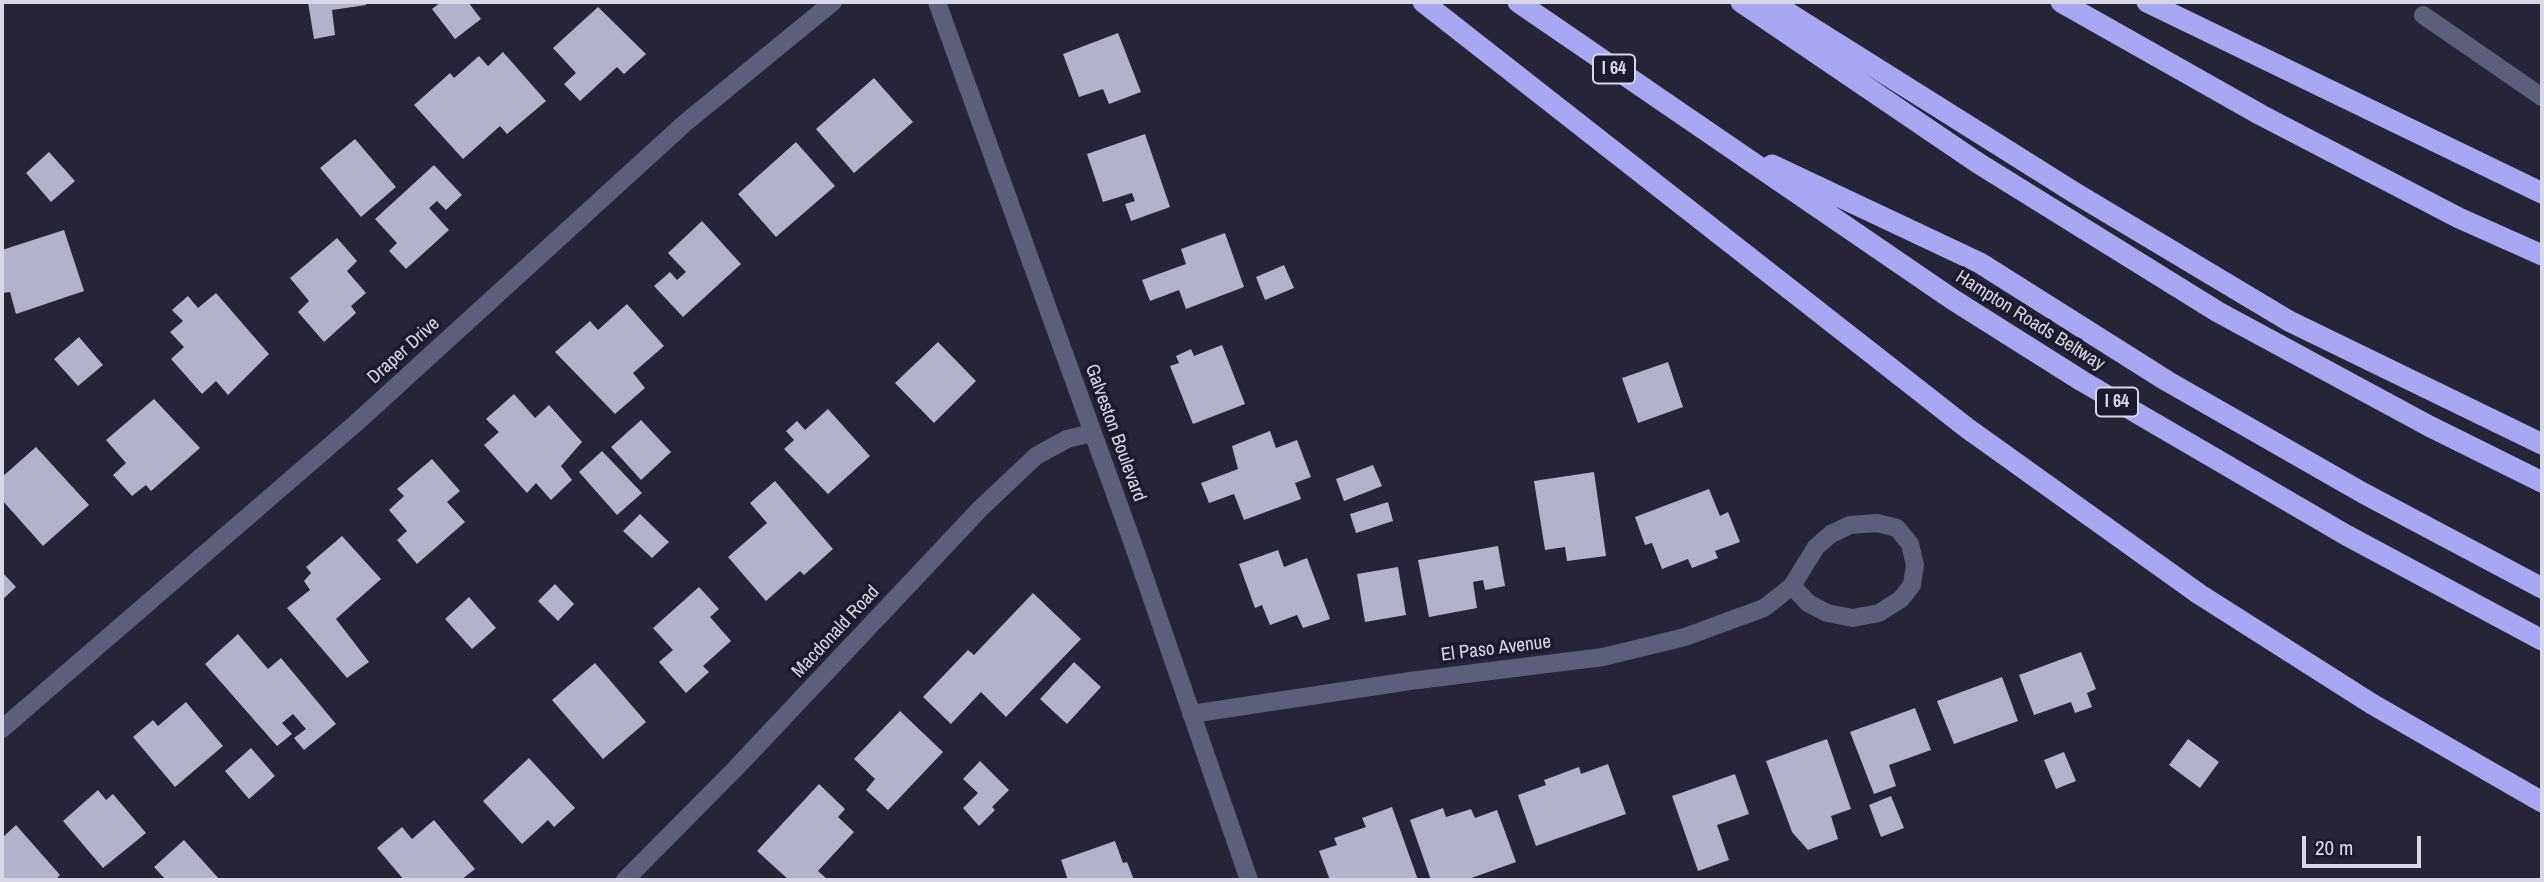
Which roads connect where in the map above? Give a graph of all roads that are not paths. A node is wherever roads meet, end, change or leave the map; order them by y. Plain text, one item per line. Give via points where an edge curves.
1 (833, 2) edge
2 (937, 2) edge
3 (1423, 2) edge
4 (1518, 2) edge
5 (1741, 2) edge
6 (1771, 2) edge
7 (2062, 2) edge
8 (2147, 2) edge
9 (2423, 15) dead end
10 (2542, 97) edge
11 (1710, 135) junction
12 (2542, 194) edge
13 (2542, 255) edge
14 (1091, 433) junction
15 (2542, 444) edge
16 (2542, 482) edge
17 (1792, 586) junction
18 (2542, 588) edge
19 (2542, 640) edge
20 (1192, 714) junction
21 (2, 729) edge
22 (2542, 802) edge
23 (625, 880) edge
24 (1249, 880) edge

1 - 21 street, Draper Drive via 685,124 355,424
2 - 14 street, Galveston Boulevard
3 - 22 highway via 1967,428 2177,578 2372,704
4 - 11 highway, Hampton Roads Beltway / I 64
5 - 16 highway via 1978,163 2207,305
6 - 15 highway via 2289,321
7 - 13 highway via 2261,115 2459,218
8 - 12 highway
9 - 10 street
11 - 18 highway via 1980,263 2167,381
11 - 19 highway, Hampton Roads Beltway / I 64 via 2082,382 2346,535
14 - 20 street, Galveston Boulevard
14 - 23 street, Macdonald Road via 1067,439 1036,456 980,509
17 - 17 street, El Paso Avenue via 1816,547 1850,525 1877,523 1897,528 1910,544 1915,565 1912,585 1901,599 1879,613 1853,618 1827,613 1808,603
17 - 20 street, El Paso Avenue via 1764,608 1685,637 1603,657
20 - 24 street, Galveston Boulevard

